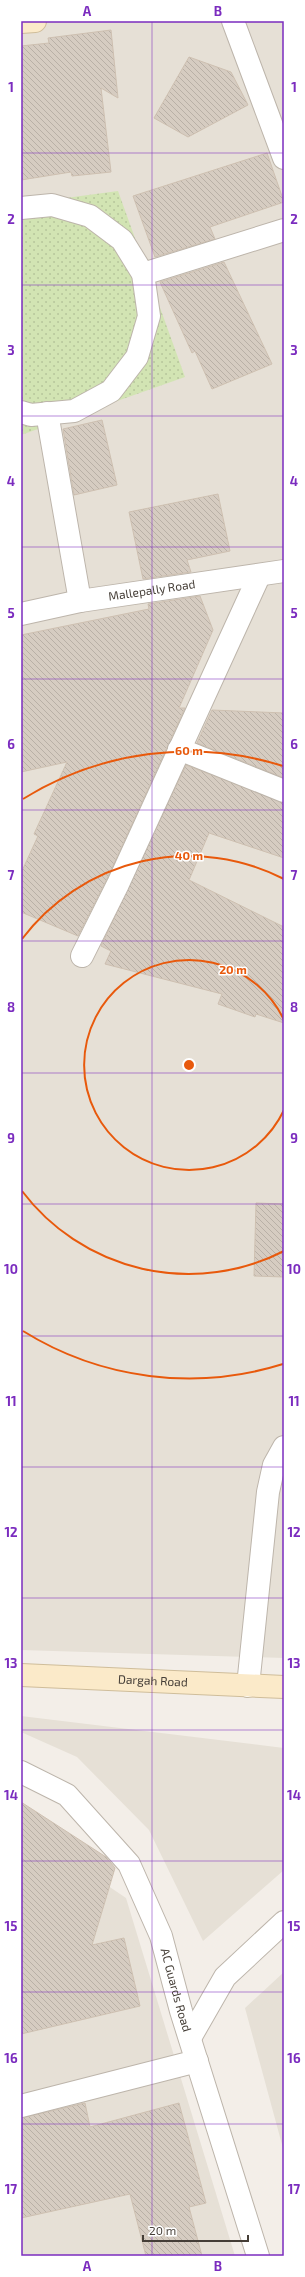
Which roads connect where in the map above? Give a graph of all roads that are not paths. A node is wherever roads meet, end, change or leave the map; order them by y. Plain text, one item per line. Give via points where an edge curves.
1 (35, 21) edge
2 (234, 21) edge
3 (21, 22) edge
4 (284, 158) edge
5 (21, 208) edge
6 (284, 230) edge
7 (143, 274) junction
8 (21, 412) edge
9 (47, 413) junction
10 (284, 571) edge
11 (259, 576) junction
12 (80, 601) junction
13 (21, 614) edge
14 (179, 749) junction
15 (284, 791) edge
16 (82, 956) dead end
17 (284, 1447) edge
18 (21, 1675) edge
19 (248, 1686) junction
20 (284, 1688) edge
21 (21, 1772) edge
22 (284, 1922) edge
23 (190, 2038) junction
24 (197, 2061) junction
25 (21, 2106) edge
26 (258, 2256) edge

1 - 3 main road
2 - 4 street
5 - 7 street via 52,205 90,216 122,240
6 - 7 street
7 - 9 street via 149,316 137,357 111,391 74,411
8 - 9 street via 31,415
9 - 12 street
10 - 11 street, Mallepally Road
11 - 12 street, Mallepally Road
11 - 14 street
12 - 13 street, Mallepally Road
14 - 15 street
14 - 16 street via 118,884
17 - 19 street via 274,1465 268,1492
18 - 19 main road, Dargah Road
19 - 20 main road, Dargah Road
21 - 23 street, AC Guards Road via 67,1795 129,1864 161,1936
22 - 23 street via 225,1977
23 - 24 street, AC Guards Road
24 - 25 street
24 - 26 street, AC Guards Road

